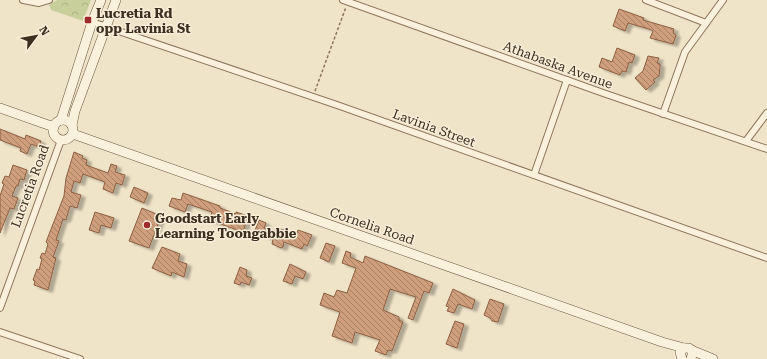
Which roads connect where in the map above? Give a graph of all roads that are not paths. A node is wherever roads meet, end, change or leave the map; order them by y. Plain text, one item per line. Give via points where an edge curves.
1 (24, 0) edge
2 (49, 0) edge
3 (101, 0) edge
4 (116, 0) edge
5 (646, 0) edge
6 (723, 0) edge
7 (345, 1) edge
8 (92, 22) junction
9 (706, 23) junction
10 (107, 27) junction
11 (568, 80) junction
12 (0, 108) edge
13 (767, 113) edge
14 (663, 114) junction
15 (61, 120) junction
16 (54, 127) junction
17 (72, 130) junction
18 (61, 140) junction
19 (746, 142) junction
20 (767, 149) edge
21 (534, 175) junction
22 (767, 258) edge
23 (0, 308) edge
24 (0, 332) edge
25 (687, 356) edge
26 (80, 359) edge
27 (713, 359) edge

1 - 2 street via 39,3
3 - 8 street
4 - 10 street
5 - 9 street
6 - 9 street
7 - 11 street, Athabaska Avenue
8 - 10 street, Lavinia Street
8 - 15 street
9 - 14 street via 681,59
10 - 17 street via 75,111
10 - 21 street, Lavinia Street
11 - 14 street, Athabaska Avenue
11 - 21 street
12 - 16 street
13 - 19 street
14 - 19 street, Athabaska Avenue
15 - 16 street
15 - 17 street via 68,121
16 - 18 street via 55,136
17 - 18 street via 68,139
17 - 25 street, Cornelia Road via 662,342
18 - 23 street, Lucretia Road
19 - 20 street, Athabaska Avenue
21 - 22 street, Lavinia Street
24 - 26 street
25 - 27 street, Cornelia Road

